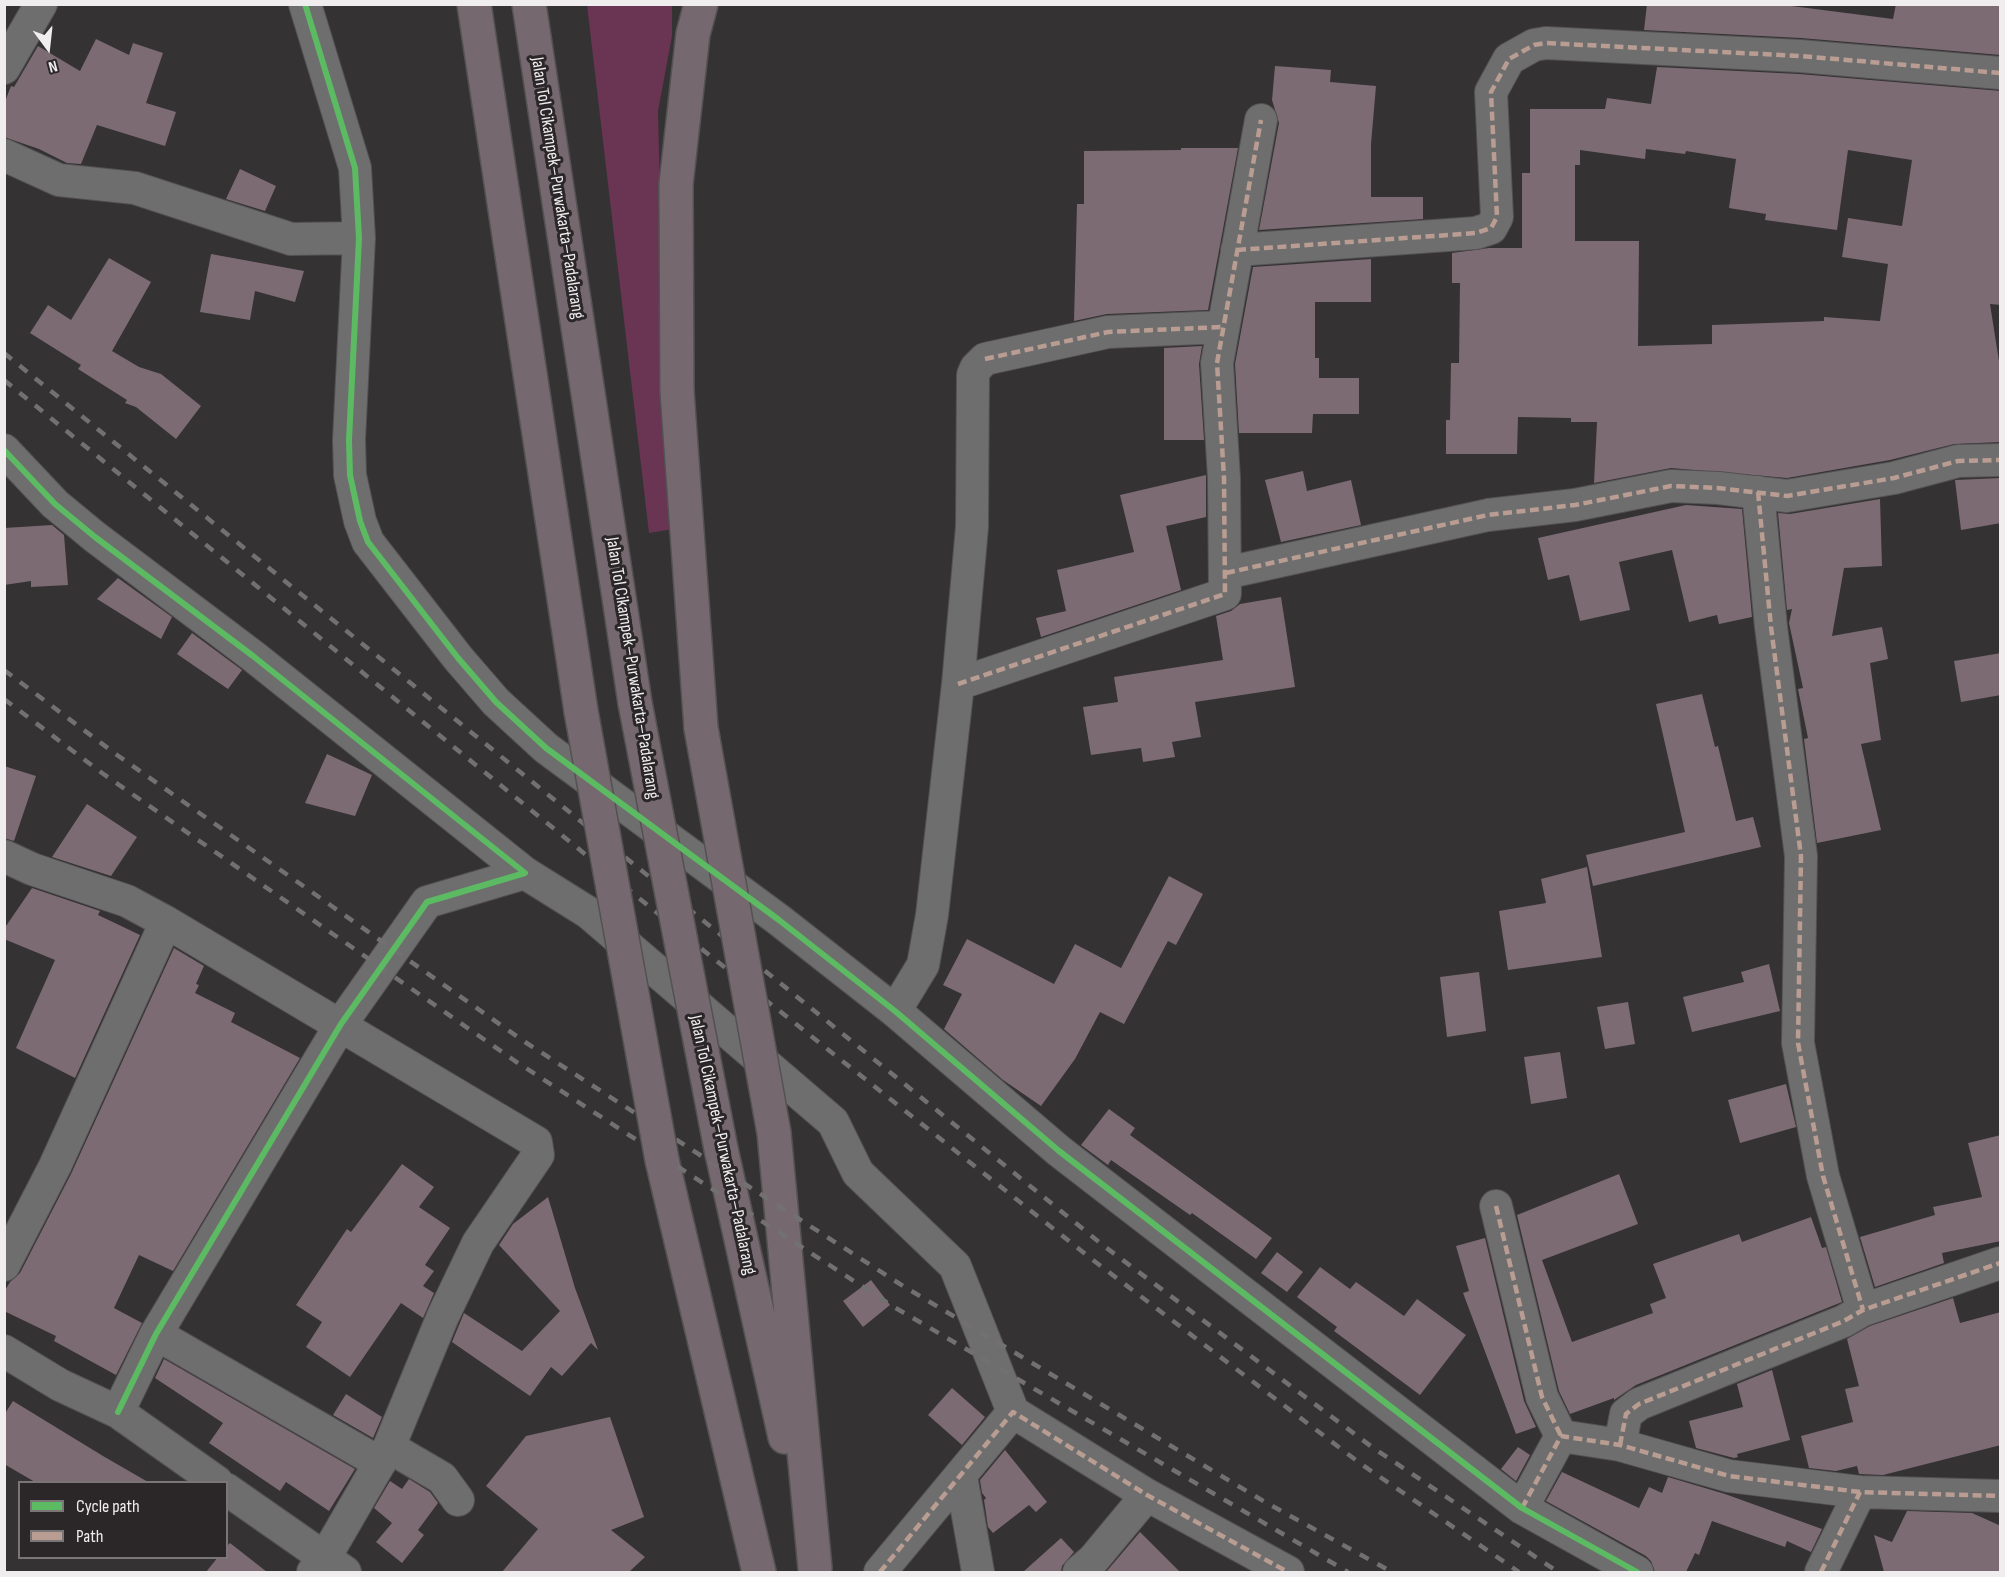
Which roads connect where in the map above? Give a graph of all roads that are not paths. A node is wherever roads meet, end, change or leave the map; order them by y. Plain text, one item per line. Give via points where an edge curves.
1 (41, 4) edge
2 (305, 4) edge
3 (474, 4) edge
4 (530, 4) edge
5 (701, 4) edge
6 (4, 68) edge
7 (2001, 73) edge
8 (1261, 120) dead end
9 (4, 155) edge
10 (359, 238) junction
11 (1237, 250) junction
12 (1222, 327) junction
13 (4, 450) edge
14 (2001, 460) edge
15 (1758, 492) junction
16 (1226, 573) junction
17 (958, 684) junction
18 (4, 856) edge
19 (525, 873) junction
20 (166, 922) junction
21 (895, 1011) junction
22 (341, 1024) junction
23 (1496, 1206) dead end
24 (2001, 1263) edge
25 (4, 1265) edge
26 (1863, 1310) junction
27 (156, 1334) junction
28 (4, 1351) edge
29 (118, 1412) junction
30 (1013, 1412) junction
31 (1561, 1436) junction
32 (1620, 1445) junction
33 (385, 1455) junction
34 (961, 1476) junction
35 (216, 1481) edge
36 (228, 1492) edge
37 (1860, 1492) junction
38 (1147, 1495) junction
39 (2001, 1496) edge
40 (458, 1500) dead end
41 (1522, 1508) junction
42 (327, 1568) edge
43 (816, 1570) edge
44 (759, 1572) edge
45 (880, 1572) edge
46 (978, 1572) edge
47 (1079, 1572) edge
48 (1288, 1572) edge
49 (1637, 1572) edge
50 (1821, 1572) edge

1 - 6 street
2 - 10 street via 355,168
3 - 44 highway, bridge via 581,711 662,1160
4 - 43 highway, Jalan Tol Cikampek–Purwakarta–Padalarang, bridge via 635,703 721,1149
5 - 43 highway, bridge via 693,34 676,196 677,391 701,728 774,1134
7 - 11 street via 1789,56 1534,45 1509,59 1491,92 1497,217 1491,228 1476,234
8 - 11 street
9 - 10 street via 59,180 135,188 291,239
10 - 21 street via 350,475 368,542 496,702 546,748
11 - 12 street
12 - 16 street via 1217,363
12 - 17 street via 1108,332 986,359 976,368 972,526
13 - 19 street via 55,504 95,537 253,656
14 - 15 street via 1958,461 1893,478 1787,496
15 - 16 street via 1671,486 1575,505 1488,515
15 - 26 street via 1801,856 1798,1043 1823,1176
16 - 17 street via 1225,594
17 - 21 street via 924,965
18 - 20 street via 127,901
19 - 22 street via 427,902
19 - 30 street via 589,913 833,1122 858,1173 955,1266
20 - 22 street
20 - 25 street via 55,1166
21 - 41 street via 1059,1151
22 - 27 street
22 - 33 street via 536,1142 538,1155 478,1243
23 - 31 street via 1542,1397
24 - 26 street
26 - 32 street via 1639,1404 1626,1414
27 - 29 street
27 - 33 street
28 - 29 street via 60,1385
29 - 35 street
30 - 34 street
30 - 38 street
31 - 32 street
31 - 41 street
32 - 37 street via 1729,1476
33 - 40 street via 442,1478
33 - 42 street
34 - 45 street
34 - 46 street
36 - 42 street
37 - 39 street
37 - 50 street
38 - 47 street
38 - 48 street
41 - 49 street

